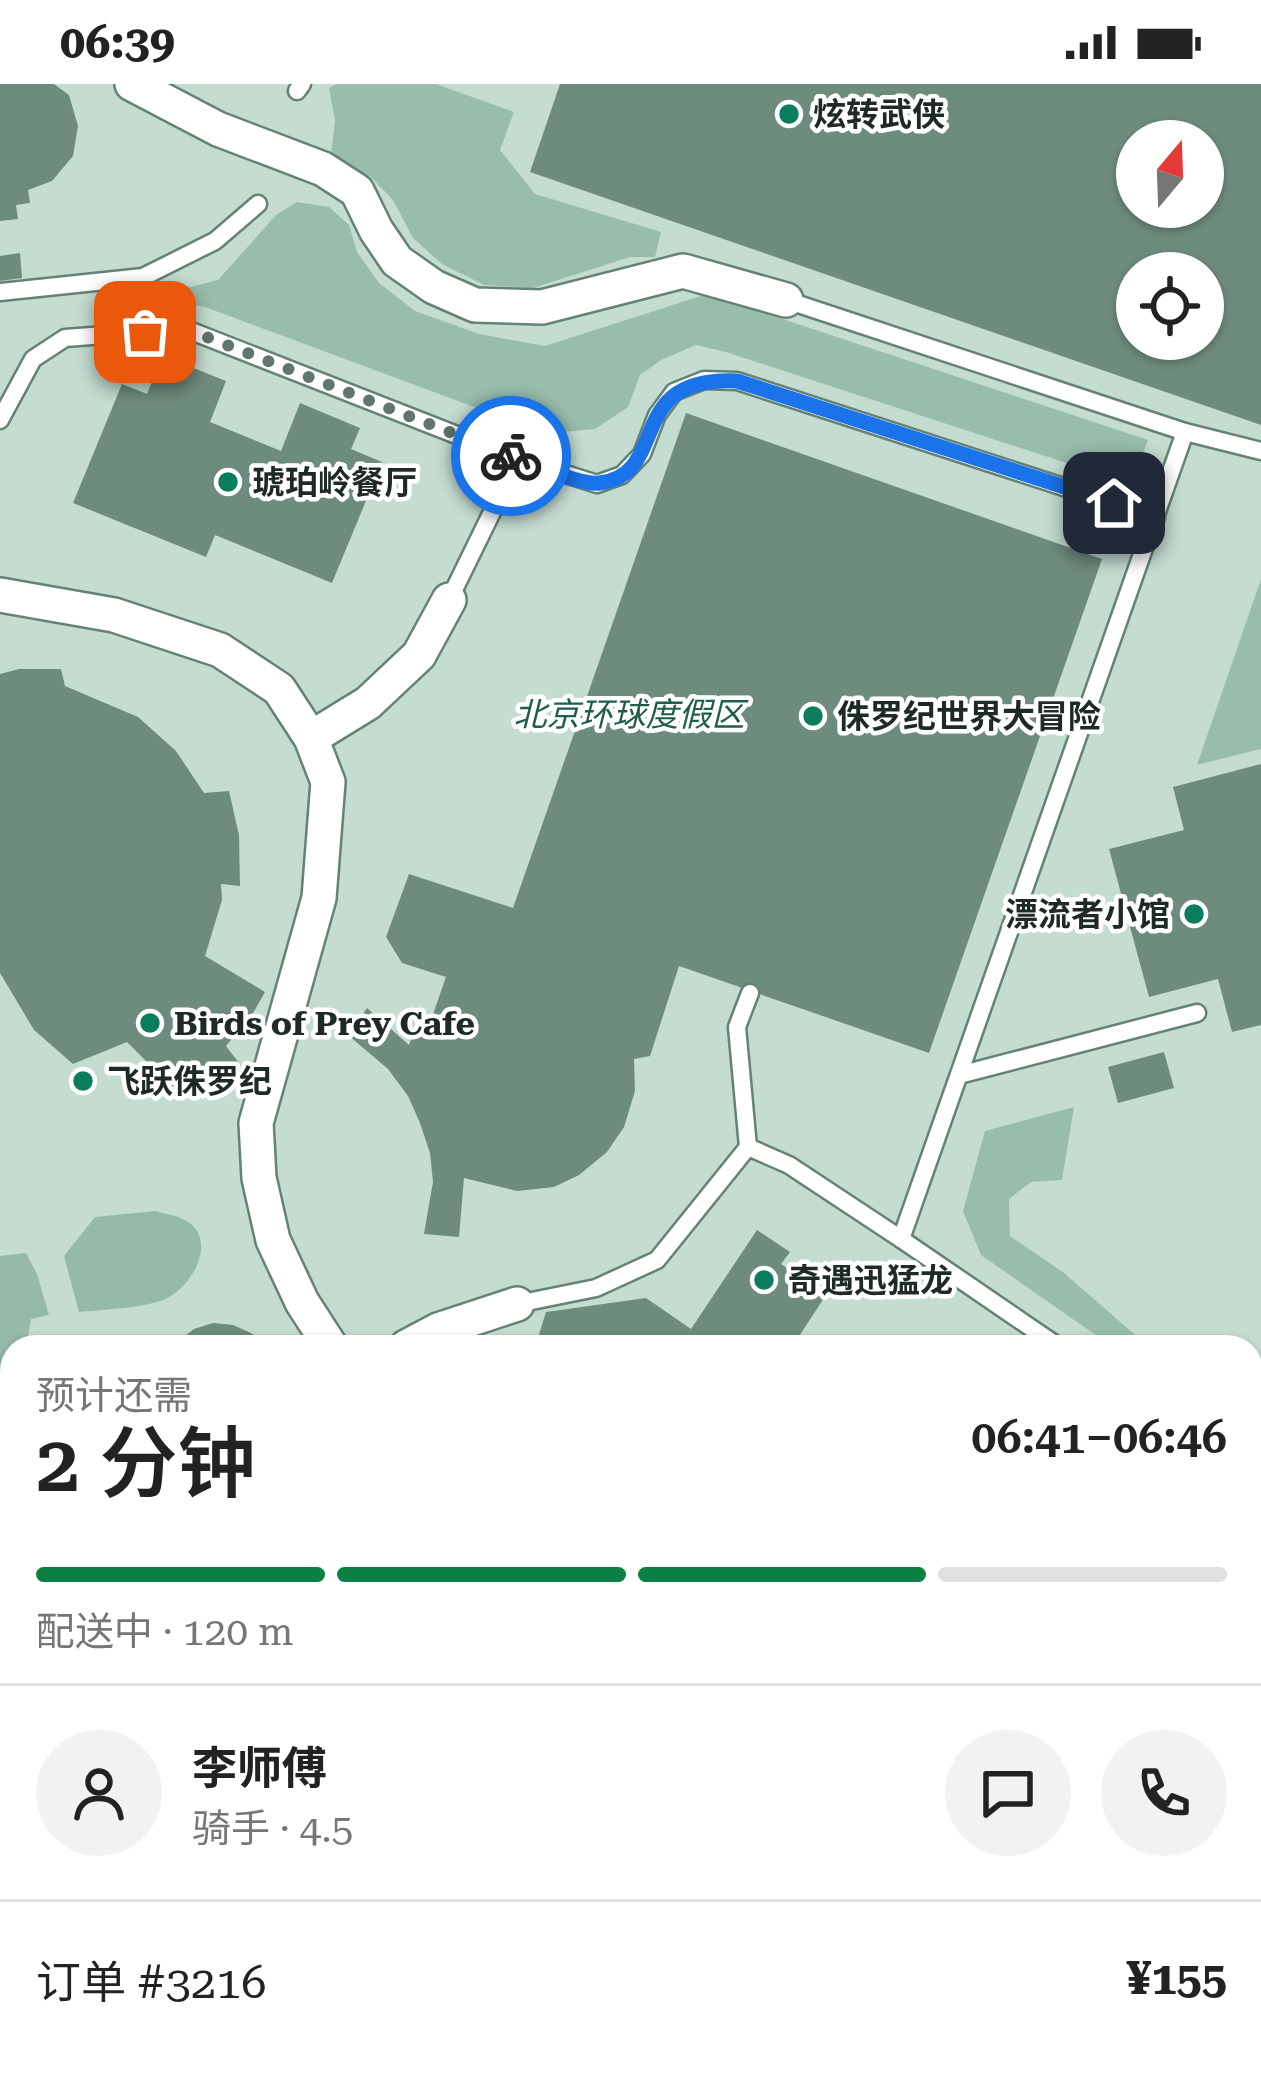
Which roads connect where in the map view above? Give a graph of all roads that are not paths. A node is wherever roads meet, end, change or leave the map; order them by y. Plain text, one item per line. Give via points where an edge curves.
1 (132, 84) edge
2 (258, 204) dead end
3 (0, 292) edge
4 (786, 300) joint
5 (0, 421) edge
6 (1185, 432) junction
7 (1261, 451) edge
8 (518, 459) junction
9 (1156, 517) junction
10 (0, 595) edge
11 (448, 600) joint
12 (311, 738) junction
13 (750, 993) dead end
14 (1197, 1013) dead end
15 (958, 1075) junction
16 (748, 1147) junction
17 (901, 1240) junction
18 (517, 1304) joint
19 (323, 1335) edge
20 (429, 1335) edge
21 (1041, 1335) edge

1 - 4 street via 357,191 397,261 475,305 542,307 683,271
2 - 3 lane via 215,242 143,277
4 - 6 lane
5 - 8 lane via 33,359 64,338 186,329
6 - 7 lane
6 - 9 lane
8 - 9 lane via 597,484 622,475 642,454 674,392 704,380 737,381
8 - 11 lane
9 - 15 lane
10 - 12 street via 113,615 220,650 279,689
11 - 12 street via 419,656 368,703
12 - 19 street via 328,782 319,898 256,1123 273,1240
13 - 16 lane via 737,1027
14 - 15 lane
15 - 17 lane
16 - 17 lane
16 - 18 lane via 657,1260 596,1288
17 - 21 lane
18 - 20 street

